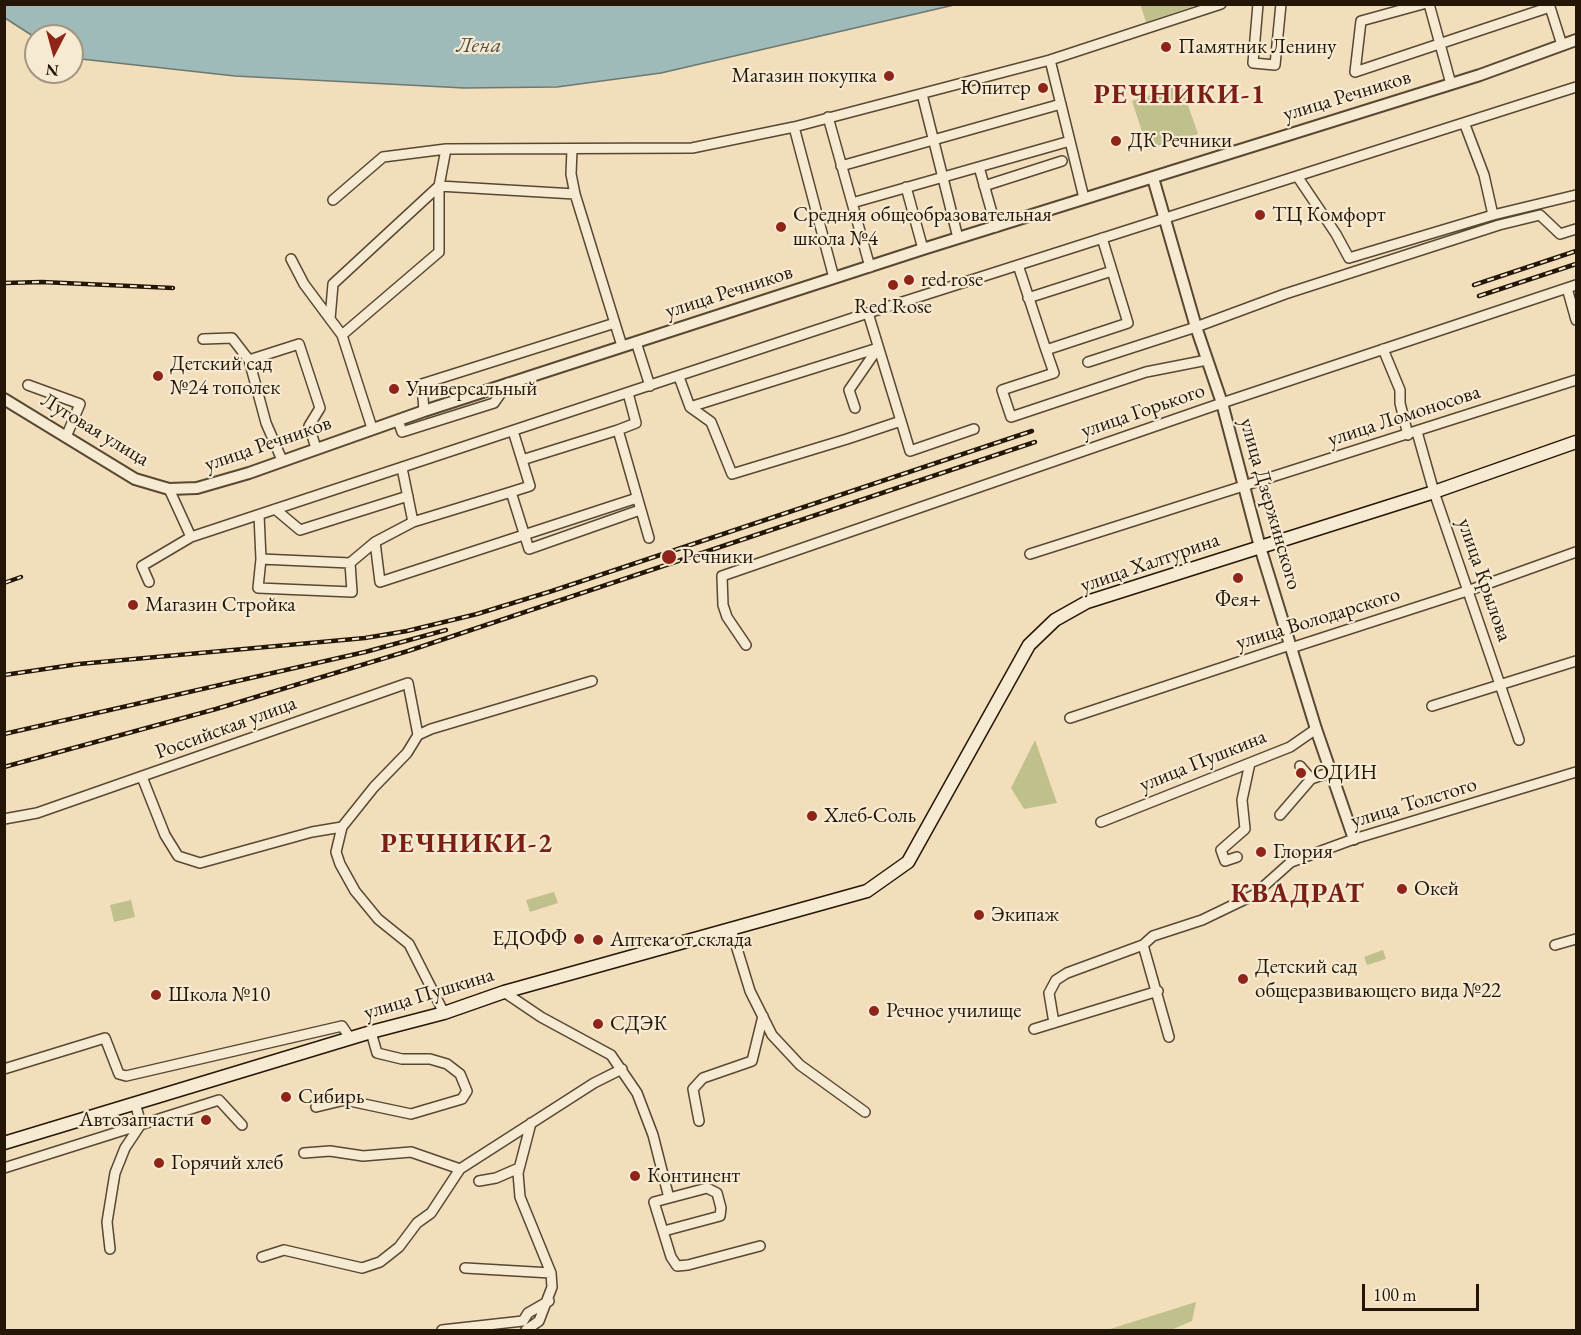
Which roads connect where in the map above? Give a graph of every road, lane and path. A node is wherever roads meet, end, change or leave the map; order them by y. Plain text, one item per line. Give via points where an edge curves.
1 (1221, 4) edge
2 (1258, 4) edge
3 (1281, 4) edge
4 (1423, 4) edge
5 (1430, 4) edge
6 (1549, 6) edge
7 (1576, 40) edge
8 (1441, 45) junction
9 (1562, 45) junction
10 (1050, 60) junction
11 (1451, 84) junction
12 (1576, 87) edge
13 (922, 94) junction
14 (1061, 104) junction
15 (828, 117) junction
16 (1465, 125) junction
17 (794, 128) junction
18 (933, 140) junction
19 (1070, 141) junction
20 (446, 149) junction
21 (572, 150) junction
22 (1062, 161) dead end
23 (841, 166) junction
24 (979, 167) junction
25 (1297, 176) junction
26 (942, 177) junction
27 (1153, 178) junction
28 (439, 186) junction
29 (984, 186) junction
30 (906, 187) junction
31 (575, 194) junction
32 (1576, 195) edge
33 (1084, 198) junction
34 (333, 200) dead end
35 (852, 203) junction
36 (1493, 215) junction
37 (1166, 218) junction
38 (996, 227) junction
39 (1576, 229) edge
40 (958, 238) junction
41 (1102, 238) junction
42 (923, 249) junction
43 (291, 259) dead end
44 (1018, 265) junction
45 (870, 267) junction
46 (1112, 271) junction
47 (834, 278) junction
48 (1572, 286) edge
49 (1028, 298) junction
50 (868, 313) junction
51 (330, 319) junction
52 (1576, 320) edge
53 (615, 322) junction
54 (1196, 327) junction
55 (342, 335) junction
56 (203, 339) dead end
57 (636, 342) junction
58 (622, 346) junction
59 (878, 348) junction
60 (1383, 349) junction
61 (1046, 350) junction
62 (249, 360) junction
63 (1207, 360) junction
64 (1088, 362) dead end
65 (679, 377) junction
66 (1576, 380) edge
67 (508, 383) junction
68 (28, 385) dead end
69 (650, 386) junction
70 (628, 393) junction
71 (4, 399) edge
72 (1222, 403) junction
73 (690, 407) junction
74 (855, 408) dead end
75 (424, 411) junction
76 (398, 420) junction
77 (901, 421) junction
78 (372, 428) junction
79 (974, 429) dead end
80 (618, 430) junction
81 (513, 431) junction
82 (1412, 433) junction
83 (66, 437) junction
84 (1576, 442) edge
85 (316, 448) junction
86 (282, 460) junction
87 (522, 460) junction
88 (402, 468) junction
89 (1243, 486) junction
90 (169, 489) junction
91 (511, 492) junction
92 (1434, 492) junction
93 (408, 496) junction
94 (637, 498) junction
95 (275, 509) junction
96 (640, 510) junction
97 (259, 515) junction
98 (413, 522) junction
99 (524, 535) junction
100 (191, 537) junction
101 (649, 538) dead end
102 (375, 542) junction
103 (1260, 547) junction
104 (1576, 552) edge
105 (1030, 554) dead end
106 (261, 559) junction
107 (350, 563) junction
108 (149, 582) dead end
109 (1470, 590) junction
110 (746, 645) dead end
111 (1290, 645) junction
112 (1576, 661) edge
113 (592, 681) dead end
114 (1500, 684) junction
115 (1432, 706) dead end
116 (1070, 718) dead end
117 (1316, 729) junction
118 (418, 735) junction
119 (1519, 740) dead end
120 (1250, 763) junction
121 (1300, 766) dead end
122 (1331, 772) junction
123 (1576, 772) edge
124 (142, 777) junction
125 (1311, 778) junction
126 (1280, 815) dead end
127 (4, 819) edge
128 (1101, 822) dead end
129 (342, 828) junction
130 (1354, 839) junction
131 (1237, 857) dead end
132 (867, 891) joint
133 (731, 929) junction
134 (1576, 939) edge
135 (1143, 945) junction
136 (1555, 945) dead end
137 (1158, 991) junction
138 (504, 992) junction
139 (444, 1012) junction
140 (763, 1016) junction
141 (1054, 1023) junction
142 (1034, 1029) dead end
143 (371, 1032) junction
144 (1169, 1037) dead end
145 (350, 1038) junction
146 (4, 1069) edge
147 (622, 1069) junction
148 (135, 1103) junction
149 (316, 1107) dead end
150 (865, 1112) dead end
151 (699, 1121) dead end
152 (531, 1122) junction
153 (141, 1124) junction
154 (242, 1125) dead end
155 (4, 1143) edge
156 (304, 1153) dead end
157 (519, 1167) junction
158 (4, 1168) edge
159 (460, 1169) junction
160 (479, 1181) dead end
161 (669, 1198) junction
162 (664, 1231) junction
163 (760, 1246) dead end
164 (110, 1248) dead end
165 (262, 1257) dead end
166 (465, 1268) dead end
167 (551, 1273) junction
168 (549, 1301) junction
169 (442, 1330) edge
170 (526, 1330) edge

1 - 10 street
2 - 3 street via 1252,63 1275,65
4 - 8 street via 1360,21 1355,72
5 - 8 street
6 - 8 street
6 - 9 street
7 - 9 street, улица Речников
8 - 11 street
9 - 11 street, улица Речников
10 - 13 street
10 - 14 street
11 - 27 street, улица Речников
12 - 16 street
13 - 15 street
13 - 18 street
14 - 18 street
14 - 19 street
15 - 17 street
15 - 23 street
16 - 25 street
16 - 36 street via 1484,175
17 - 21 street via 692,148
17 - 47 street
18 - 23 street
18 - 26 street
19 - 24 street
19 - 33 street
20 - 21 street
20 - 28 street
20 - 34 street via 383,157
21 - 31 street
22 - 29 street
23 - 35 street
24 - 26 street
24 - 29 street
25 - 36 street via 1349,258
25 - 37 street
26 - 30 street
26 - 40 street
27 - 33 street, улица Речников
27 - 37 street, улица Дзержинского
28 - 31 street
28 - 51 street via 333,284
28 - 55 street via 439,252
29 - 38 street
30 - 35 street
30 - 42 street
31 - 53 street
32 - 36 street
33 - 38 street, улица Речников
35 - 45 street
37 - 41 street
37 - 54 street, улица Дзержинского
38 - 40 street, улица Речников
39 - 54 street via 1560,234 1539,215 1499,225
40 - 42 street, улица Речников
41 - 44 street
41 - 46 street
42 - 45 street, улица Речников
43 - 51 street
44 - 49 street
44 - 50 street
45 - 47 street, улица Речников
46 - 49 street
46 - 61 street via 1128,323
47 - 57 street, улица Речников
48 - 52 street
48 - 60 street, улица Горького
49 - 61 street
50 - 59 street
50 - 65 street
51 - 55 street
53 - 58 street
53 - 75 street via 422,384
54 - 63 street, улица Дзержинского
54 - 64 street
55 - 78 street
56 - 62 street via 232,338
57 - 58 street, улица Речников
57 - 69 street
58 - 67 street, улица Речников
59 - 73 street
59 - 74 street via 849,390
59 - 77 street
60 - 72 street, улица Горького
60 - 82 street, улица Крылова
61 - 63 street via 1054,373 1002,390 1011,417 1146,372
62 - 85 street via 299,344 320,408 309,426
62 - 86 street via 266,423
63 - 72 street, улица Дзержинского
65 - 69 street
65 - 73 street
66 - 82 street, улица Ломоносова
67 - 75 street, улица Речников
67 - 76 street via 494,403 402,432
68 - 83 street via 80,404
69 - 70 street
70 - 80 street via 636,423
70 - 81 street
71 - 83 street, Луговая улица
72 - 89 street, улица Дзержинского
72 - 110 street, улица Горького via 722,576 727,617
73 - 77 street via 711,422 732,474
75 - 76 street, улица Речников
76 - 78 street, улица Речников
77 - 79 street via 910,451
78 - 85 street, улица Речников
80 - 87 street
80 - 94 street
81 - 87 street
81 - 88 street
82 - 89 street, улица Ломоносова
82 - 92 street, улица Крылова
83 - 90 street, Луговая улица via 135,479
84 - 92 main road, улица Халтурина
85 - 86 street, улица Речников
86 - 90 street, улица Речников via 197,488
87 - 91 street via 530,486
88 - 93 street
88 - 95 street
89 - 103 street, улица Дзержинского
89 - 105 street, улица Ломоносова
90 - 100 street
91 - 98 street
91 - 99 street
92 - 103 main road, улица Халтурина
92 - 109 street, улица Крылова
93 - 95 street via 300,530
93 - 98 street
94 - 96 street
94 - 99 street
95 - 97 street
96 - 99 street via 529,549
96 - 101 street
97 - 100 street
97 - 106 street
98 - 102 street
99 - 102 street via 380,582
100 - 108 street via 142,566
102 - 107 street
103 - 111 street, улица Дзержинского
103 - 132 main road, улица Халтурина via 1087,602 1054,620 1029,645 908,862
104 - 109 street, улица Володарского
106 - 107 street
106 - 107 street via 258,588 352,592
109 - 111 street, улица Володарского via 1294,647
109 - 114 street, улица Крылова
111 - 116 street, улица Володарского
111 - 117 street, улица Дзержинского
112 - 114 street
113 - 118 street
114 - 115 street
114 - 119 street, улица Крылова
117 - 120 street, улица Пушкина via 1290,747
117 - 122 street, улица Дзержинского
118 - 124 street, Российская улица via 408,683
118 - 129 street
120 - 128 street, улица Пушкина
120 - 131 street via 1242,800 1245,829 1221,850 1225,861
121 - 125 street
122 - 125 street
122 - 130 street, улица Дзержинского
123 - 130 street, улица Толстого
124 - 127 street, Российская улица via 37,813
124 - 129 street via 165,835 178,856 200,863 312,831
125 - 126 street
129 - 139 street via 336,852 339,864 378,919 409,944
130 - 135 street, улица Толстого via 1291,862 1254,895 1202,920 1153,936
132 - 133 main road, улица Пушкина
133 - 138 main road, улица Пушкина
133 - 140 street via 750,991
134 - 136 street
135 - 137 street
135 - 141 street, улица Толстого via 1056,980 1049,993
137 - 141 street
137 - 144 street
138 - 139 main road, улица Пушкина
138 - 147 street via 611,1055
139 - 143 main road, улица Пушкина
140 - 150 street via 772,1035 800,1065
140 - 151 street via 753,1061 703,1078 693,1089
141 - 142 street
143 - 145 main road, улица Пушкина
143 - 149 street via 377,1053 447,1064 460,1074 467,1091 462,1099 411,1114 345,1100
145 - 146 street via 342,1026 126,1076 119,1074 105,1038
145 - 148 main road, улица Пушкина
147 - 152 street
147 - 161 street via 637,1093 653,1136
148 - 153 street
148 - 155 main road, улица Пушкина
152 - 157 street
152 - 159 street
153 - 154 street via 219,1100
153 - 158 street
153 - 164 street via 115,1173 107,1222
156 - 159 street via 330,1151 370,1156 411,1152
157 - 160 street
157 - 167 street via 525,1215
159 - 165 street via 431,1213 380,1262 362,1268 284,1250
161 - 162 street via 654,1202
161 - 162 street via 713,1189 721,1213 715,1219
162 - 163 street via 674,1262 682,1267
166 - 167 street
167 - 168 street
168 - 169 street via 523,1321
168 - 170 street via 539,1321

